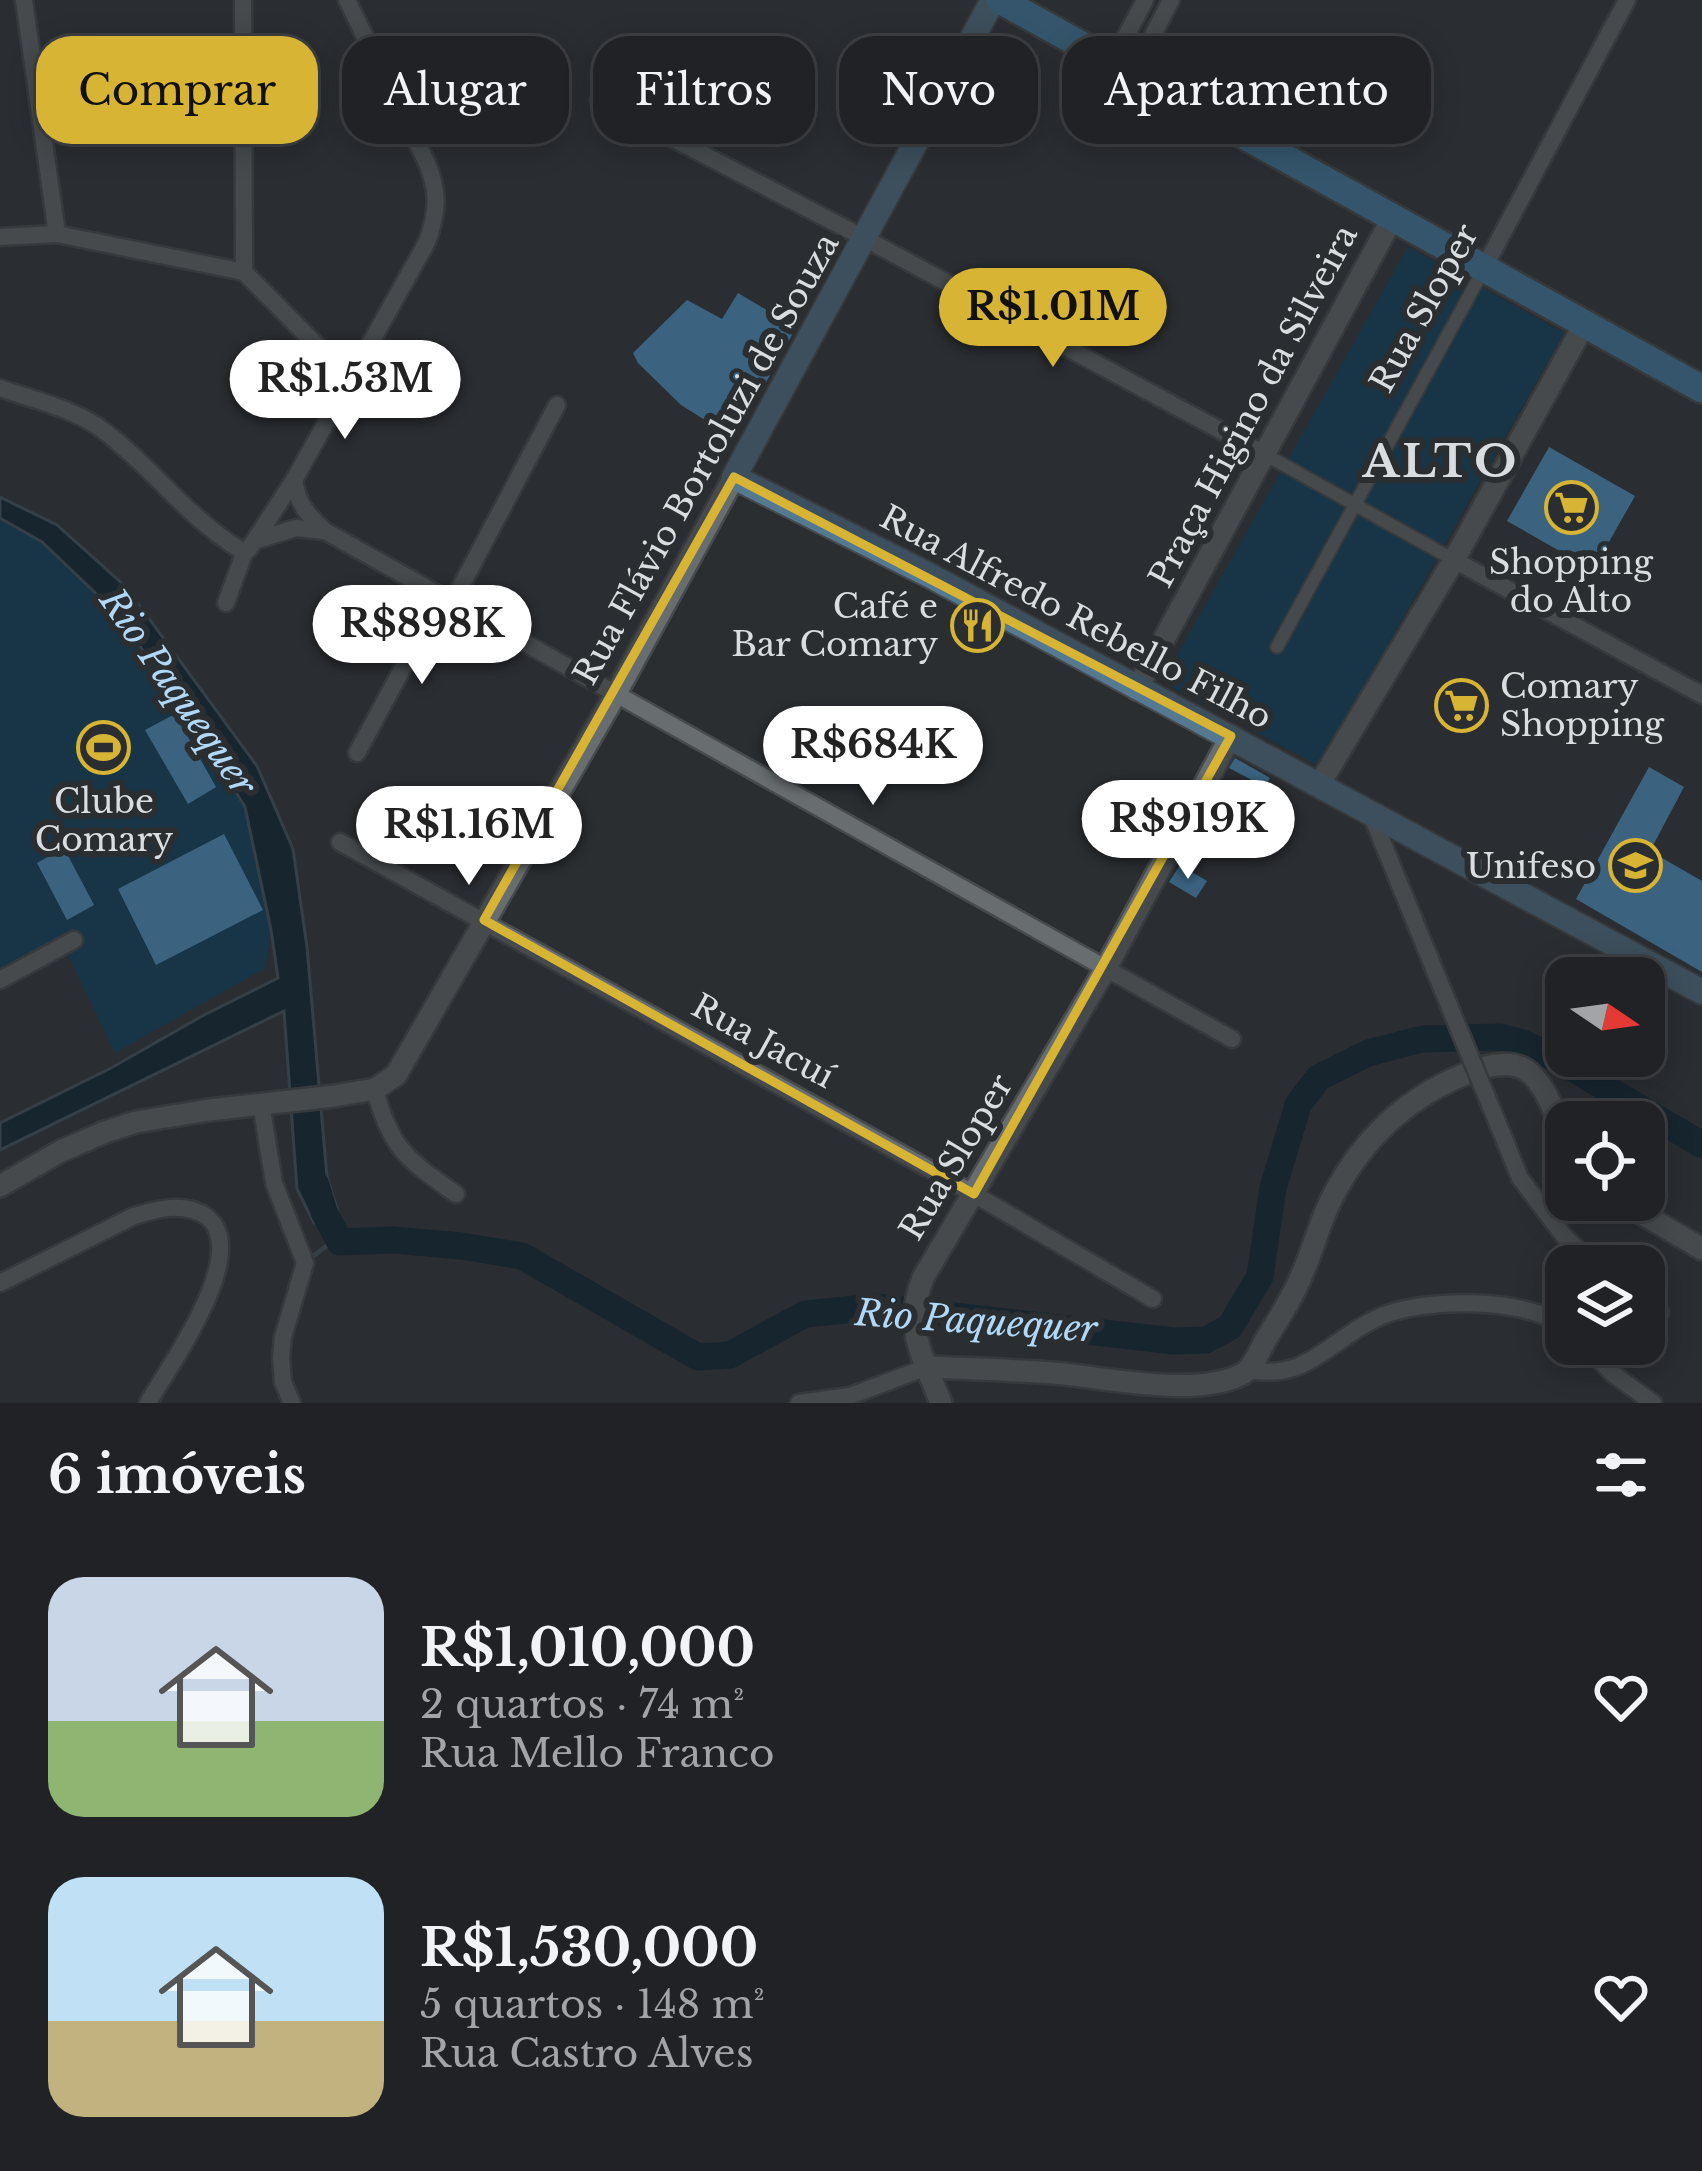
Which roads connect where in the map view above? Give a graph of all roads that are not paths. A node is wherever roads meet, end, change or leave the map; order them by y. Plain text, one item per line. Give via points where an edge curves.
1 (24, 0) edge
2 (243, 0) edge
3 (346, 0) edge
4 (996, 0) edge
5 (1145, 0) edge
6 (1172, 0) edge
7 (1627, 0) edge
8 (1133, 36) edge
9 (1146, 36) edge
10 (1062, 37) edge
11 (683, 144) edge
12 (1258, 144) edge
13 (1393, 217) junction
14 (57, 234) junction
15 (0, 237) edge
16 (864, 238) junction
17 (1485, 266) junction
18 (244, 272) junction
19 (1585, 323) junction
20 (349, 378) junction
21 (0, 388) edge
22 (1702, 389) edge
23 (557, 405) dead end
24 (1266, 455) junction
25 (734, 477) junction
26 (294, 480) junction
27 (1355, 502) junction
28 (325, 531) junction
29 (250, 546) junction
30 (1454, 560) junction
31 (447, 600) junction
32 (226, 603) dead end
33 (1276, 647) dead end
34 (1137, 689) junction
35 (615, 695) junction
36 (1702, 695) edge
37 (1231, 736) junction
38 (356, 753) dead end
39 (1319, 784) junction
40 (1371, 814) junction
41 (340, 842) dead end
42 (484, 920) junction
43 (74, 940) dead end
44 (1106, 968) junction
45 (0, 980) edge
46 (1702, 992) edge
47 (1232, 1039) dead end
48 (375, 1089) junction
49 (1549, 1101) edge
50 (272, 1103) junction
51 (0, 1186) edge
52 (456, 1194) dead end
53 (974, 1194) junction
54 (1655, 1221) edge
55 (1573, 1245) edge
56 (1702, 1249) edge
57 (0, 1283) edge
58 (1154, 1299) dead end
59 (1545, 1317) edge
60 (1604, 1365) edge
61 (927, 1367) junction
62 (1249, 1370) junction
63 (148, 1403) edge
64 (292, 1403) edge
65 (799, 1403) edge
66 (941, 1403) edge
67 (1653, 1403) edge

1 - 14 street
2 - 18 street
3 - 20 street via 428,163 438,201 427,242
4 - 10 main road
4 - 16 main road, Rua Flávio Bortoluzi de Souza
5 - 8 street
6 - 9 street
7 - 17 street, Rua Sloper
11 - 16 street
12 - 13 main road
13 - 17 main road
13 - 24 street, Praça Higino da Silveira
14 - 15 street
14 - 18 street
16 - 24 street
16 - 25 main road, Rua Flávio Bortoluzi de Souza
17 - 19 main road
17 - 27 street, Rua Sloper
18 - 20 street
19 - 22 main road
19 - 30 street
20 - 26 street
21 - 29 street via 103,429 206,526
23 - 31 street
24 - 27 street
24 - 34 street, Praça Higino da Silveira
25 - 34 main road, Rua Alfredo Rebello Filho
25 - 35 street, Rua Flávio Bortoluzi de Souza
26 - 28 street via 298,502
26 - 29 street
27 - 30 street
27 - 33 street, Rua Sloper
28 - 29 street via 288,529
28 - 31 street
29 - 32 street
30 - 36 street
30 - 39 street
31 - 35 street
31 - 38 street
34 - 37 main road, Rua Alfredo Rebello Filho
35 - 42 street, Rua Flávio Bortoluzi de Souza
35 - 44 street
37 - 39 main road, Rua Alfredo Rebello Filho
37 - 44 street, Rua Sloper
39 - 40 main road, Rua Alfredo Rebello Filho
40 - 46 main road, Rua Alfredo Rebello Filho
40 - 55 street, bridge via 1520,1178
41 - 42 street, Rua Jacuí
42 - 48 street, Rua Flávio Bortoluzi de Souza via 403,1067
42 - 53 street, Rua Jacuí
43 - 45 street
44 - 47 street
44 - 53 street, Rua Sloper
48 - 50 street
48 - 52 street via 395,1144
49 - 62 street via 1532,1072 1495,1064 1401,1110 1331,1197 1302,1276
50 - 51 street via 105,1132
50 - 64 street via 274,1183 305,1262 280,1358
53 - 58 street, Rua Jacuí
53 - 61 street, Rua Sloper via 915,1299 913,1330
54 - 56 street
57 - 63 street via 134,1216 178,1207 209,1218 221,1234 218,1274
59 - 62 street via 1518,1309 1414,1307 1378,1317 1299,1367
60 - 67 street
61 - 62 street via 1173,1384
61 - 65 street via 850,1396
61 - 66 street, Rua Sloper

